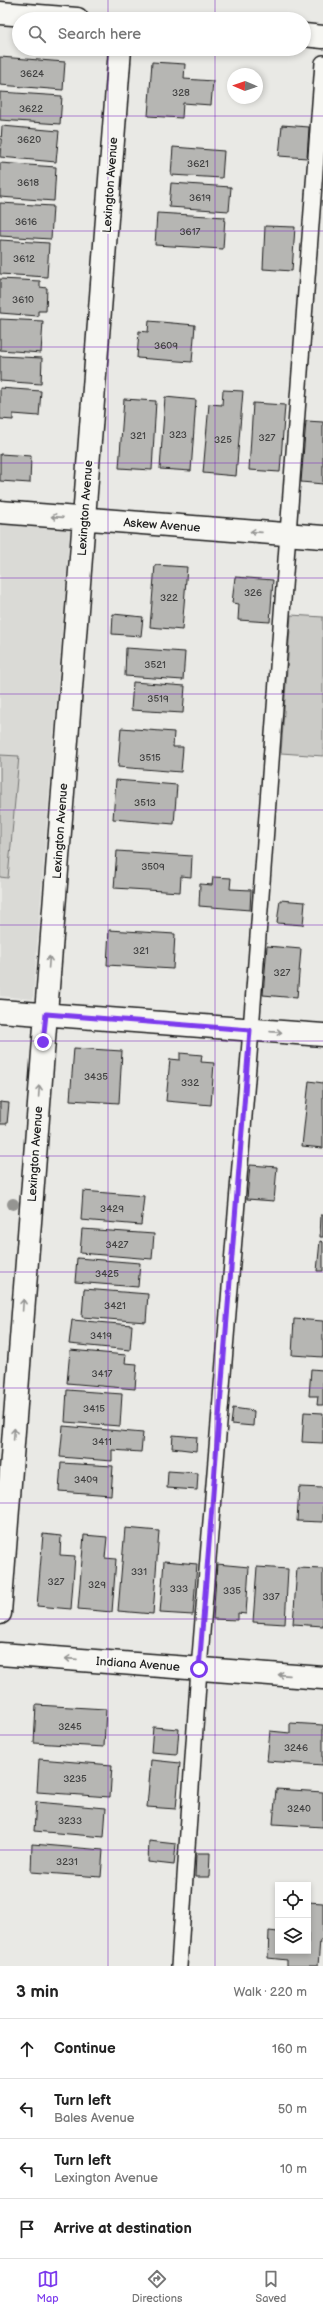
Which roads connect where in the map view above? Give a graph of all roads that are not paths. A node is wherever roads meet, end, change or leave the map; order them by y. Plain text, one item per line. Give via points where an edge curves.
1 (0, 14) edge
2 (12, 15) edge
3 (311, 36) edge
4 (323, 37) edge
5 (119, 56) edge
6 (323, 63) edge
7 (0, 512) edge
8 (84, 519) junction
9 (287, 535) junction
10 (323, 537) edge
11 (0, 1011) edge
12 (46, 1014) junction
13 (250, 1030) junction
14 (323, 1035) edge
15 (0, 1613) edge
16 (0, 1654) edge
17 (199, 1669) junction
18 (323, 1678) edge
19 (179, 1966) edge

1 - 2 street
3 - 4 street
5 - 8 street, Lexington Avenue
6 - 9 lane
8 -> 7 street, Askew Avenue
9 -> 8 street, Askew Avenue
12 -> 8 street, Lexington Avenue
9 - 10 street, Askew Avenue
9 - 13 lane
11 - 12 street
12 - 13 street
15 -> 12 street, Lexington Avenue
13 -> 14 street
13 - 17 lane
17 -> 16 street, Indiana Avenue
18 -> 17 street, Indiana Avenue
17 - 19 lane

